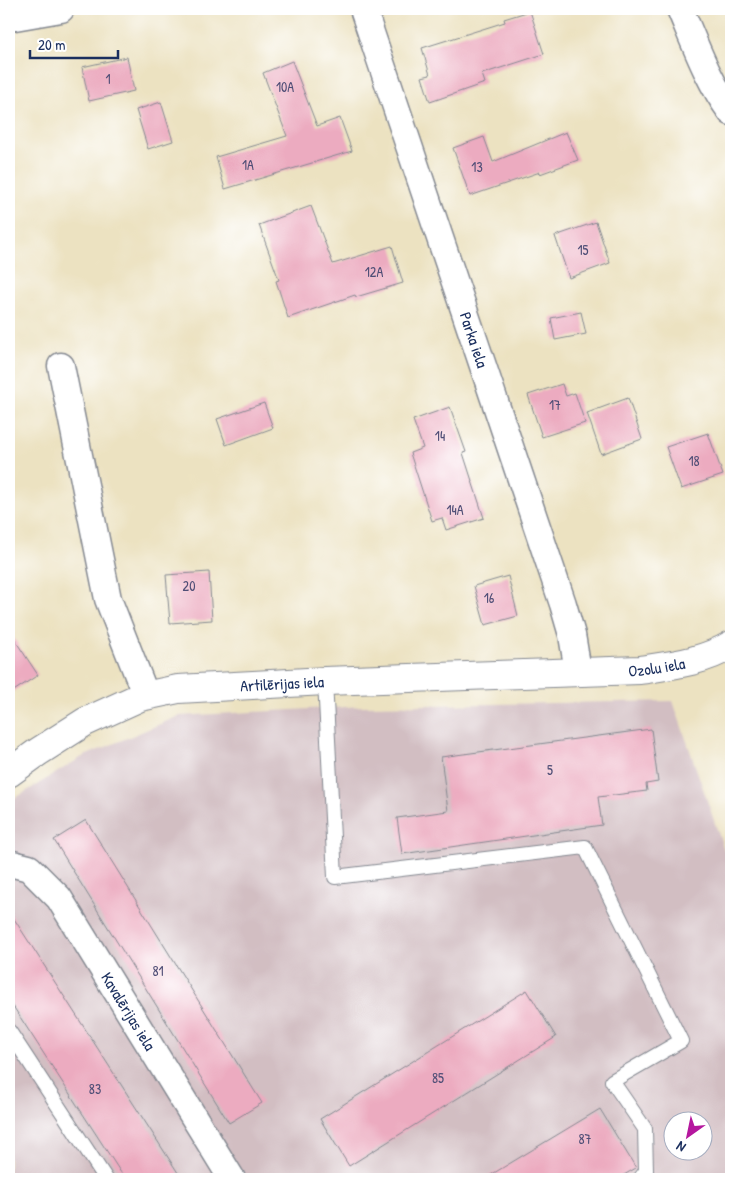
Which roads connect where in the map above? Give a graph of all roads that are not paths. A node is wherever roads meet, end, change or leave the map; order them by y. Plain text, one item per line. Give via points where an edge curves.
1 (61, 9) edge
2 (363, 9) edge
3 (680, 9) edge
4 (9, 18) edge
5 (731, 112) edge
6 (61, 366) dead end
7 (731, 645) edge
8 (578, 671) junction
9 (325, 681) junction
10 (146, 696) junction
11 (9, 773) edge
12 (9, 863) edge
13 (9, 1031) edge
14 (106, 1179) edge
15 (232, 1179) edge
16 (640, 1179) edge

1 - 4 street
2 - 8 street, Parka iela via 563,604
3 - 5 street via 716,89
6 - 10 street via 108,599
7 - 8 street, Ozolu iela via 719,653 690,663 640,670
8 - 9 street, Artilērijas iela
9 - 10 street, Artilērijas iela via 178,689
9 - 16 lane via 335,877 586,847 681,1042 612,1081 646,1129 646,1171
10 - 11 street, Artilērijas iela via 85,722
12 - 15 street, Kavalērijas iela via 29,868 59,898
13 - 14 lane

